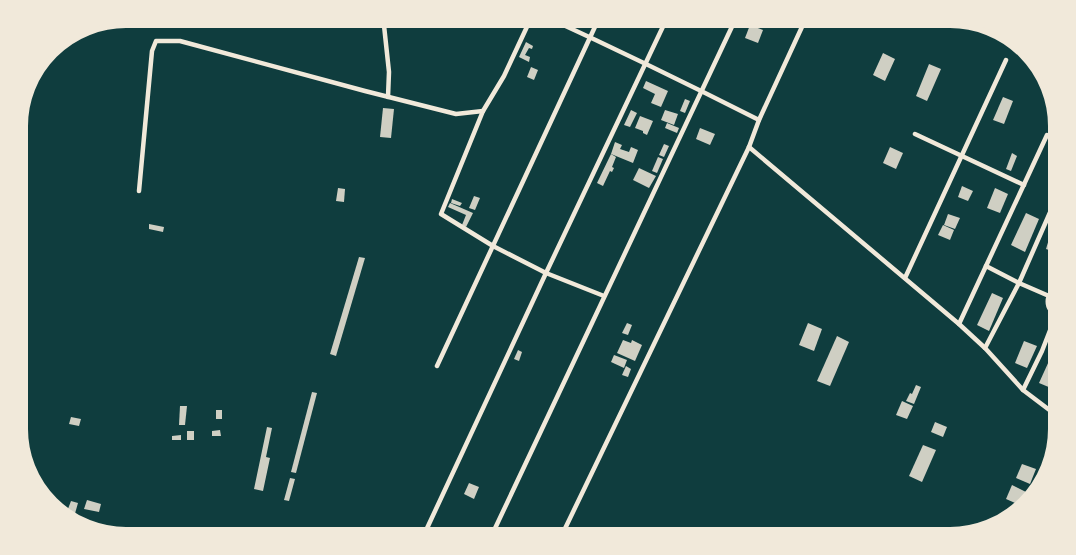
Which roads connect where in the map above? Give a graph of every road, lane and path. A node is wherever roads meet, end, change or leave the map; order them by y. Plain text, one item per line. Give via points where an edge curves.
1 (384, 25) edge
2 (528, 25) edge
3 (564, 25) edge
4 (596, 25) edge
5 (664, 25) edge
6 (733, 25) edge
7 (803, 25) edge
8 (590, 37) junction
9 (1006, 60) dead end
10 (646, 64) junction
11 (702, 91) junction
12 (388, 97) junction
13 (483, 111) junction
14 (759, 120) junction
15 (915, 134) dead end
16 (1048, 135) dead end
17 (749, 147) junction
18 (962, 156) junction
19 (1024, 185) junction
20 (139, 191) dead end
21 (1051, 210) edge
22 (493, 246) junction
23 (986, 266) junction
24 (546, 273) junction
25 (906, 278) junction
26 (1019, 283) junction
27 (1051, 294) edge
28 (604, 296) junction
29 (1049, 296) junction
30 (1051, 310) edge
31 (958, 324) junction
32 (1051, 331) edge
33 (985, 348) junction
34 (437, 366) dead end
35 (1023, 390) junction
36 (1051, 411) edge
37 (426, 530) edge
38 (494, 530) edge
39 (564, 530) edge

1 - 12 street
2 - 13 street
3 - 8 street
4 - 8 street
5 - 10 street
6 - 11 street
7 - 14 street
8 - 10 street
8 - 22 street
9 - 18 street
10 - 11 street
10 - 24 street
11 - 14 street
11 - 28 street
12 - 13 street via 456,114
12 - 20 street via 180,40 156,41 152,51
13 - 22 street via 442,214
14 - 17 street
15 - 18 street
16 - 19 street
17 - 25 street
17 - 39 street
18 - 19 street
18 - 25 street
19 - 23 street
21 - 26 street
22 - 24 street
22 - 34 street
23 - 26 street
23 - 31 street
24 - 28 street
24 - 37 street
25 - 31 street
26 - 29 street
26 - 33 street
27 - 29 street
28 - 38 street
29 - 30 street
31 - 33 street
32 - 35 street
33 - 35 street
35 - 36 street

